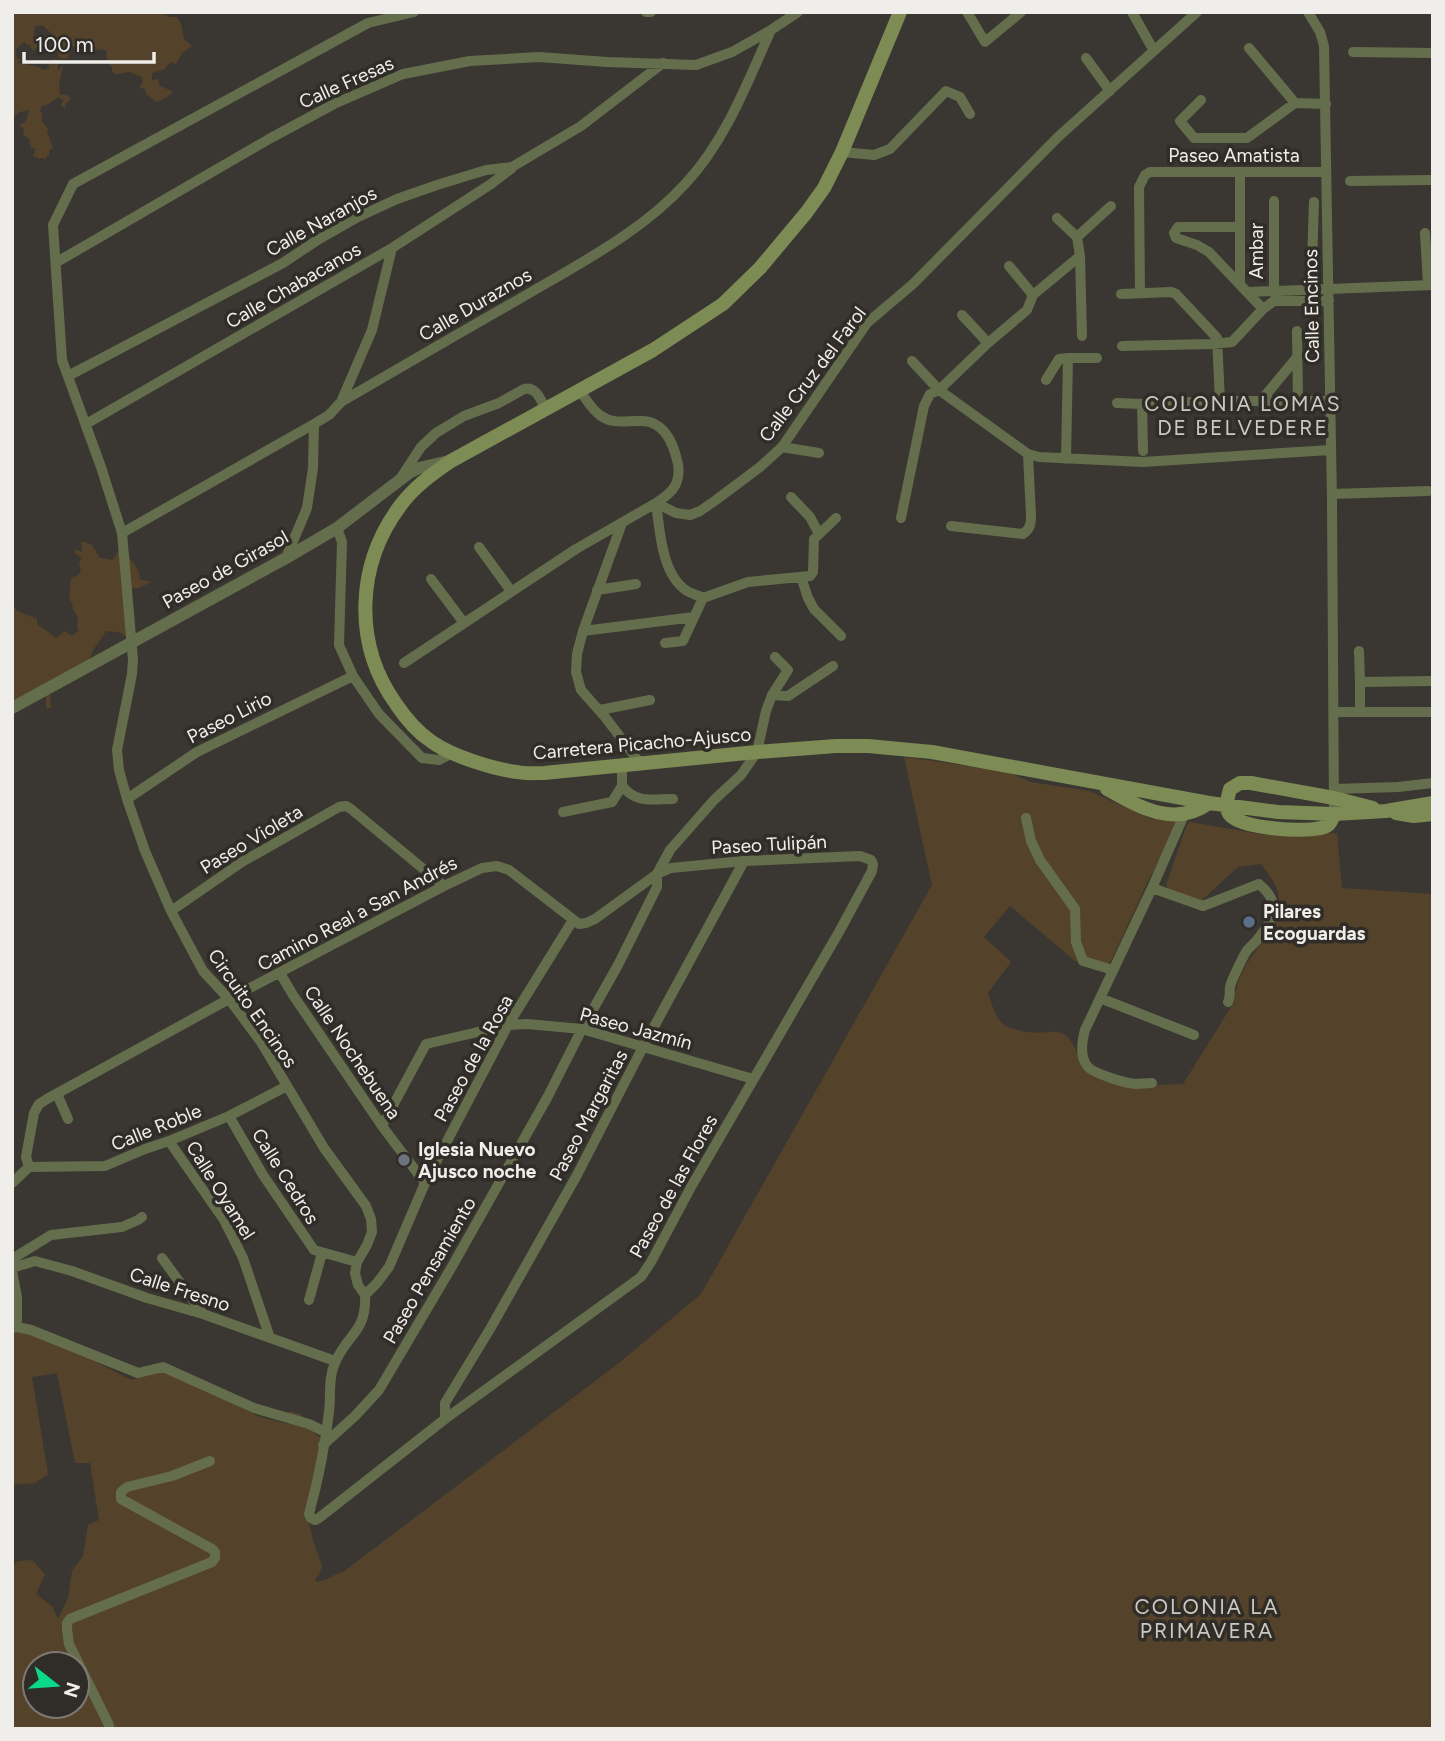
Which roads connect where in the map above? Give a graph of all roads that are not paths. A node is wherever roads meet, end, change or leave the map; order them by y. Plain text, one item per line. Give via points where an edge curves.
1 (415, 12) edge
2 (799, 12) edge
3 (900, 12) edge
4 (967, 12) edge
5 (1021, 12) edge
6 (1132, 12) edge
7 (1197, 12) edge
8 (1308, 12) edge
9 (771, 30) junction
10 (1249, 48) dead end
11 (1154, 51) junction
12 (1353, 52) dead end
13 (1433, 53) edge
14 (1086, 58) dead end
15 (663, 63) junction
16 (1110, 91) junction
17 (1201, 100) dead end
18 (1295, 103) junction
19 (1326, 104) junction
20 (970, 114) dead end
21 (842, 152) junction
22 (512, 167) junction
23 (1240, 172) junction
24 (1322, 173) junction
25 (1350, 180) dead end
26 (1433, 180) edge
27 (1274, 201) dead end
28 (1314, 202) dead end
29 (1111, 206) dead end
30 (1057, 218) dead end
31 (1238, 227) junction
32 (1425, 233) dead end
33 (1077, 236) junction
34 (391, 248) junction
35 (1080, 256) junction
36 (57, 262) junction
37 (1009, 266) dead end
38 (1431, 285) edge
39 (1243, 288) junction
40 (1326, 288) junction
41 (1311, 289) junction
42 (1140, 293) junction
43 (1121, 294) dead end
44 (1033, 295) junction
45 (1274, 295) junction
46 (1311, 300) junction
47 (1329, 300) junction
48 (1264, 309) junction
49 (962, 315) dead end
50 (1297, 331) dead end
51 (1082, 336) dead end
52 (988, 343) junction
53 (1218, 344) junction
54 (1122, 346) dead end
55 (1298, 356) junction
56 (1068, 358) junction
57 (1097, 358) dead end
58 (912, 361) dead end
59 (68, 376) junction
60 (1046, 380) dead end
61 (939, 390) junction
62 (580, 391) junction
63 (1220, 401) junction
64 (1298, 401) junction
65 (1325, 401) junction
66 (341, 402) junction
67 (1260, 402) junction
68 (1117, 403) dead end
69 (1142, 404) junction
70 (546, 410) junction
71 (86, 424) junction
72 (314, 424) junction
73 (782, 447) junction
74 (1330, 450) junction
75 (1143, 451) dead end
76 (820, 453) dead end
77 (1028, 454) junction
78 (1066, 459) junction
79 (452, 461) junction
80 (400, 480) junction
81 (1428, 491) dead end
82 (1332, 494) junction
83 (791, 497) dead end
84 (656, 503) junction
85 (836, 518) dead end
86 (901, 518) dead end
87 (622, 523) junction
88 (951, 526) dead end
89 (337, 528) junction
90 (122, 533) junction
91 (819, 534) junction
92 (479, 547) dead end
93 (286, 558) junction
94 (801, 577) junction
95 (431, 579) dead end
96 (636, 584) dead end
97 (597, 590) junction
98 (511, 591) junction
99 (703, 598) junction
100 (694, 617) junction
101 (464, 623) junction
102 (583, 631) junction
103 (841, 636) dead end
104 (132, 643) junction
105 (664, 643) dead end
106 (1359, 651) dead end
107 (775, 657) dead end
108 (404, 663) dead end
109 (833, 666) dead end
110 (353, 676) junction
111 (1433, 681) edge
112 (1360, 682) junction
113 (772, 695) junction
114 (650, 700) dead end
115 (12, 708) edge
116 (600, 710) junction
117 (1334, 712) junction
118 (1360, 712) junction
119 (1433, 712) edge
120 (452, 752) junction
121 (757, 752) junction
122 (640, 763) junction
123 (622, 765) junction
124 (1091, 781) junction
125 (1433, 783) edge
126 (622, 786) junction
127 (1334, 794) junction
128 (127, 799) junction
129 (673, 799) dead end
130 (1209, 803) junction
131 (1433, 803) edge
132 (1226, 805) junction
133 (563, 811) dead end
134 (1386, 811) junction
135 (1334, 814) junction
136 (1433, 814) edge
137 (1184, 815) junction
138 (1026, 818) dead end
139 (744, 861) junction
140 (872, 871) joint
141 (657, 874) junction
142 (444, 886) junction
143 (1152, 888) junction
144 (171, 911) junction
145 (573, 920) junction
146 (1113, 970) junction
147 (280, 973) junction
148 (1100, 998) junction
149 (229, 999) junction
150 (1228, 1002) dead end
151 (508, 1025) junction
152 (582, 1029) junction
153 (1194, 1035) dead end
154 (643, 1047) junction
155 (753, 1079) junction
156 (1152, 1083) dead end
157 (287, 1086) junction
158 (57, 1094) junction
159 (229, 1116) junction
160 (68, 1119) dead end
161 (382, 1126) junction
162 (169, 1141) junction
163 (29, 1167) junction
164 (12, 1183) edge
165 (425, 1183) junction
166 (142, 1217) dead end
167 (322, 1253) junction
168 (162, 1258) dead end
169 (12, 1259) edge
170 (357, 1262) junction
171 (12, 1270) edge
172 (365, 1295) junction
173 (309, 1300) dead end
174 (203, 1314) junction
175 (15, 1328) edge
176 (270, 1338) junction
177 (335, 1361) junction
178 (445, 1419) junction
179 (326, 1432) junction
180 (323, 1445) junction
181 (211, 1461) dead end
182 (319, 1518) joint
183 (109, 1729) edge

1 - 36 street, Circuito Encinos via 368,23 73,184 53,225
2 - 9 street, Calle Fresas
3 - 21 main road, Carretera Picacho-Ajusco
4 - 5 street via 985,42
6 - 11 street
7 - 11 street, Calle Cruz del Farol
8 - 19 street, Calle Encinos via 1324,46
9 - 15 street, Calle Fresas via 696,65
9 - 66 street, Calle Duraznos via 736,108 708,155 663,206 612,244
10 - 18 street
11 - 16 street, Calle Cruz del Farol
12 - 13 street
14 - 16 street
15 - 22 street, Calle Naranjos via 581,127
15 - 36 street, Calle Fresas via 539,57 470,61 403,74 269,139
16 - 73 street, Calle Cruz del Farol via 1058,137 913,284 867,323
17 - 18 street via 1180,121 1194,138 1247,138
18 - 19 street
19 - 24 street, Calle Encinos
20 - 21 street via 960,97 946,91 890,149 874,155
21 - 62 main road, Carretera Picacho-Ajusco via 806,213 723,304
22 - 34 street, Calle Chabacanos
22 - 59 street, Calle Naranjos via 437,185 358,217 283,263
23 - 24 street, Paseo Amatista
23 - 31 street
23 - 42 street, Paseo Amatista via 1150,172 1145,176 1139,187
24 - 40 street, Calle Encinos
25 - 26 street
27 - 45 street, Ambar
28 - 41 street
29 - 33 street
30 - 33 street
31 - 39 street
31 - 39 street via 1178,227 1174,233 1209,252
32 - 38 street
33 - 35 street
34 - 66 street via 372,330
34 - 71 street, Calle Chabacanos
35 - 44 street
35 - 51 street
36 - 59 street, Circuito Encinos via 62,360
37 - 44 street
38 - 40 street
39 - 45 street
39 - 48 street
40 - 41 street
40 - 47 street, Calle Encinos
41 - 45 street
41 - 46 street
42 - 43 street
42 - 53 street via 1177,295
44 - 52 street via 1027,310
45 - 46 street
45 - 48 street
46 - 47 street
47 - 65 street, Calle Encinos
48 - 53 street via 1232,342
49 - 52 street
50 - 55 street
52 - 61 street
53 - 54 street
53 - 63 street
55 - 64 street
55 - 67 street
56 - 57 street
56 - 60 street via 1059,359
56 - 78 street
58 - 61 street
59 - 71 street, Circuito Encinos
61 - 77 street
61 - 86 street via 930,394 923,406
62 - 70 main road, Carretera Picacho-Ajusco
62 - 84 street via 600,415 620,422 653,423 669,438 678,477 669,495
63 - 67 street
63 - 69 street
64 - 65 street
64 - 67 street
65 - 74 street, Calle Encinos
66 - 72 street, Calle Duraznos
68 - 69 street
69 - 75 street
70 - 79 main road, Carretera Picacho-Ajusco
70 - 80 street via 529,388 464,416 421,447
71 - 90 street, Circuito Encinos
72 - 90 street, Calle Duraznos
72 - 93 street via 307,508
73 - 76 street
73 - 84 street, Calle Cruz del Farol via 700,511 676,513
74 - 78 street via 1143,462
74 - 82 street, Calle Encinos
77 - 78 street
77 - 88 street via 1028,530 1023,534
79 - 80 street, Paseo de Girasol via 419,468
79 - 120 main road, Carretera Picacho-Ajusco via 412,492 384,531 370,564 364,618 369,650 390,696 421,734
80 - 89 street, Paseo de Girasol
81 - 82 street
82 - 117 street, Calle Encinos
83 - 91 street
84 - 87 street
84 - 99 street via 667,566 679,584
85 - 91 street
87 - 97 street
87 - 98 street
89 - 93 street, Paseo de Girasol
89 - 110 street via 342,542 339,645
90 - 104 street, Circuito Encinos
91 - 94 street via 814,539 813,572
92 - 98 street
93 - 104 street, Paseo de Girasol
94 - 99 street via 748,582
94 - 103 street via 814,609
95 - 101 street
96 - 97 street
97 - 102 street
98 - 101 street
99 - 100 street
100 - 102 street
100 - 105 street via 683,641
101 - 108 street
102 - 116 street via 576,672 581,690
104 - 115 street, Paseo de Girasol
104 - 128 street, Circuito Encinos via 132,674 117,750
106 - 112 street
107 - 113 street via 788,670
109 - 113 street via 788,696
110 - 120 street via 379,713 422,758 439,760
110 - 128 street, Paseo Lirio via 197,752
111 - 112 street
112 - 118 street
113 - 121 street
114 - 116 street
116 - 122 street
117 - 118 street
117 - 127 street, Calle Encinos
118 - 119 street
120 - 123 main road, Carretera Picacho-Ajusco via 519,773
121 - 122 main road, Carretera Picacho-Ajusco
121 - 124 main road, Carretera Picacho-Ajusco via 896,747
121 - 141 street via 670,850
122 - 123 main road, Carretera Picacho-Ajusco
123 - 126 street
124 - 130 main road, Carretera Picacho-Ajusco
124 - 137 main road via 1159,813
125 - 127 street
126 - 129 street via 636,799
126 - 133 street via 612,802
127 - 132 main road via 1240,783 1230,789
127 - 134 main road
127 - 135 street, Calle Encinos
128 - 144 street, Circuito Encinos
130 - 132 main road, Carretera Picacho-Ajusco
130 - 137 main road
131 - 134 main road
132 - 135 main road via 1231,816 1243,823 1275,829 1325,827
134 - 135 main road
134 - 136 main road
137 - 143 street
138 - 146 street via 1040,860 1075,908 1076,942 1083,961
139 - 140 street, Paseo Tulipán via 860,856 871,860
139 - 141 street, Paseo Tulipán via 671,868
139 - 154 street, Paseo Margaritas
140 - 155 street, Paseo de las Flores
141 - 145 street via 595,919 586,923
141 - 152 street, Paseo Pensamiento via 657,887
142 - 144 street, Paseo Violeta via 346,806 242,862
142 - 145 street, Camino Real a San Andrés via 497,866 526,882
142 - 147 street, Camino Real a San Andrés
143 - 146 street
143 - 150 street via 1203,906 1259,884 1270,893 1274,903 1271,917 1247,951 1230,985
144 - 149 street, Circuito Encinos via 202,971
145 - 151 street, Paseo de la Rosa
146 - 148 street
147 - 149 street, Camino Real a San Andrés
147 - 161 street, Calle Nochebuena
148 - 153 street
148 - 156 street via 1082,1042 1089,1068 1132,1084
149 - 157 street, Circuito Encinos
149 - 158 street, Camino Real a San Andrés
151 - 152 street, Paseo Jazmín
151 - 161 street, Paseo Jazmín via 426,1044
151 - 165 street, Paseo de la Rosa
152 - 154 street, Paseo Jazmín
152 - 180 street, Paseo Pensamiento via 379,1390
154 - 155 street, Paseo Jazmín
154 - 178 street, Paseo Margaritas via 577,1175 445,1403
155 - 178 street, Paseo de las Flores via 641,1277
157 - 159 street, Calle Roble
157 - 170 street, Circuito Encinos via 372,1219 372,1232
158 - 160 street
158 - 163 street, Camino Real a San Andrés via 39,1104 34,1113 26,1157
159 - 162 street, Calle Roble
159 - 167 street, Calle Cedros via 299,1230 314,1250
161 - 165 street, Calle Nochebuena
162 - 163 street, Calle Roble via 105,1166
162 - 176 street, Calle Oyamel via 224,1220 243,1258
163 - 164 street
165 - 172 street, Paseo de la Rosa via 389,1267
166 - 169 street via 122,1227 51,1235
167 - 170 street
167 - 173 street
168 - 174 street
170 - 172 street via 355,1273
171 - 174 street, Calle Fresno via 35,1261
171 - 175 street via 17,1297
172 - 177 street, Paseo de la Rosa via 363,1321
174 - 176 street, Calle Fresno
175 - 179 street via 31,1330 138,1373 163,1367 254,1408
176 - 177 street, Calle Fresno
177 - 179 street, Paseo de la Rosa
178 - 182 street, Paseo de las Flores
179 - 180 street, Paseo de la Rosa
180 - 182 street, Paseo de la Rosa via 309,1514
181 - 183 street via 127,1487 121,1499 212,1549 212,1562 67,1623 69,1644

